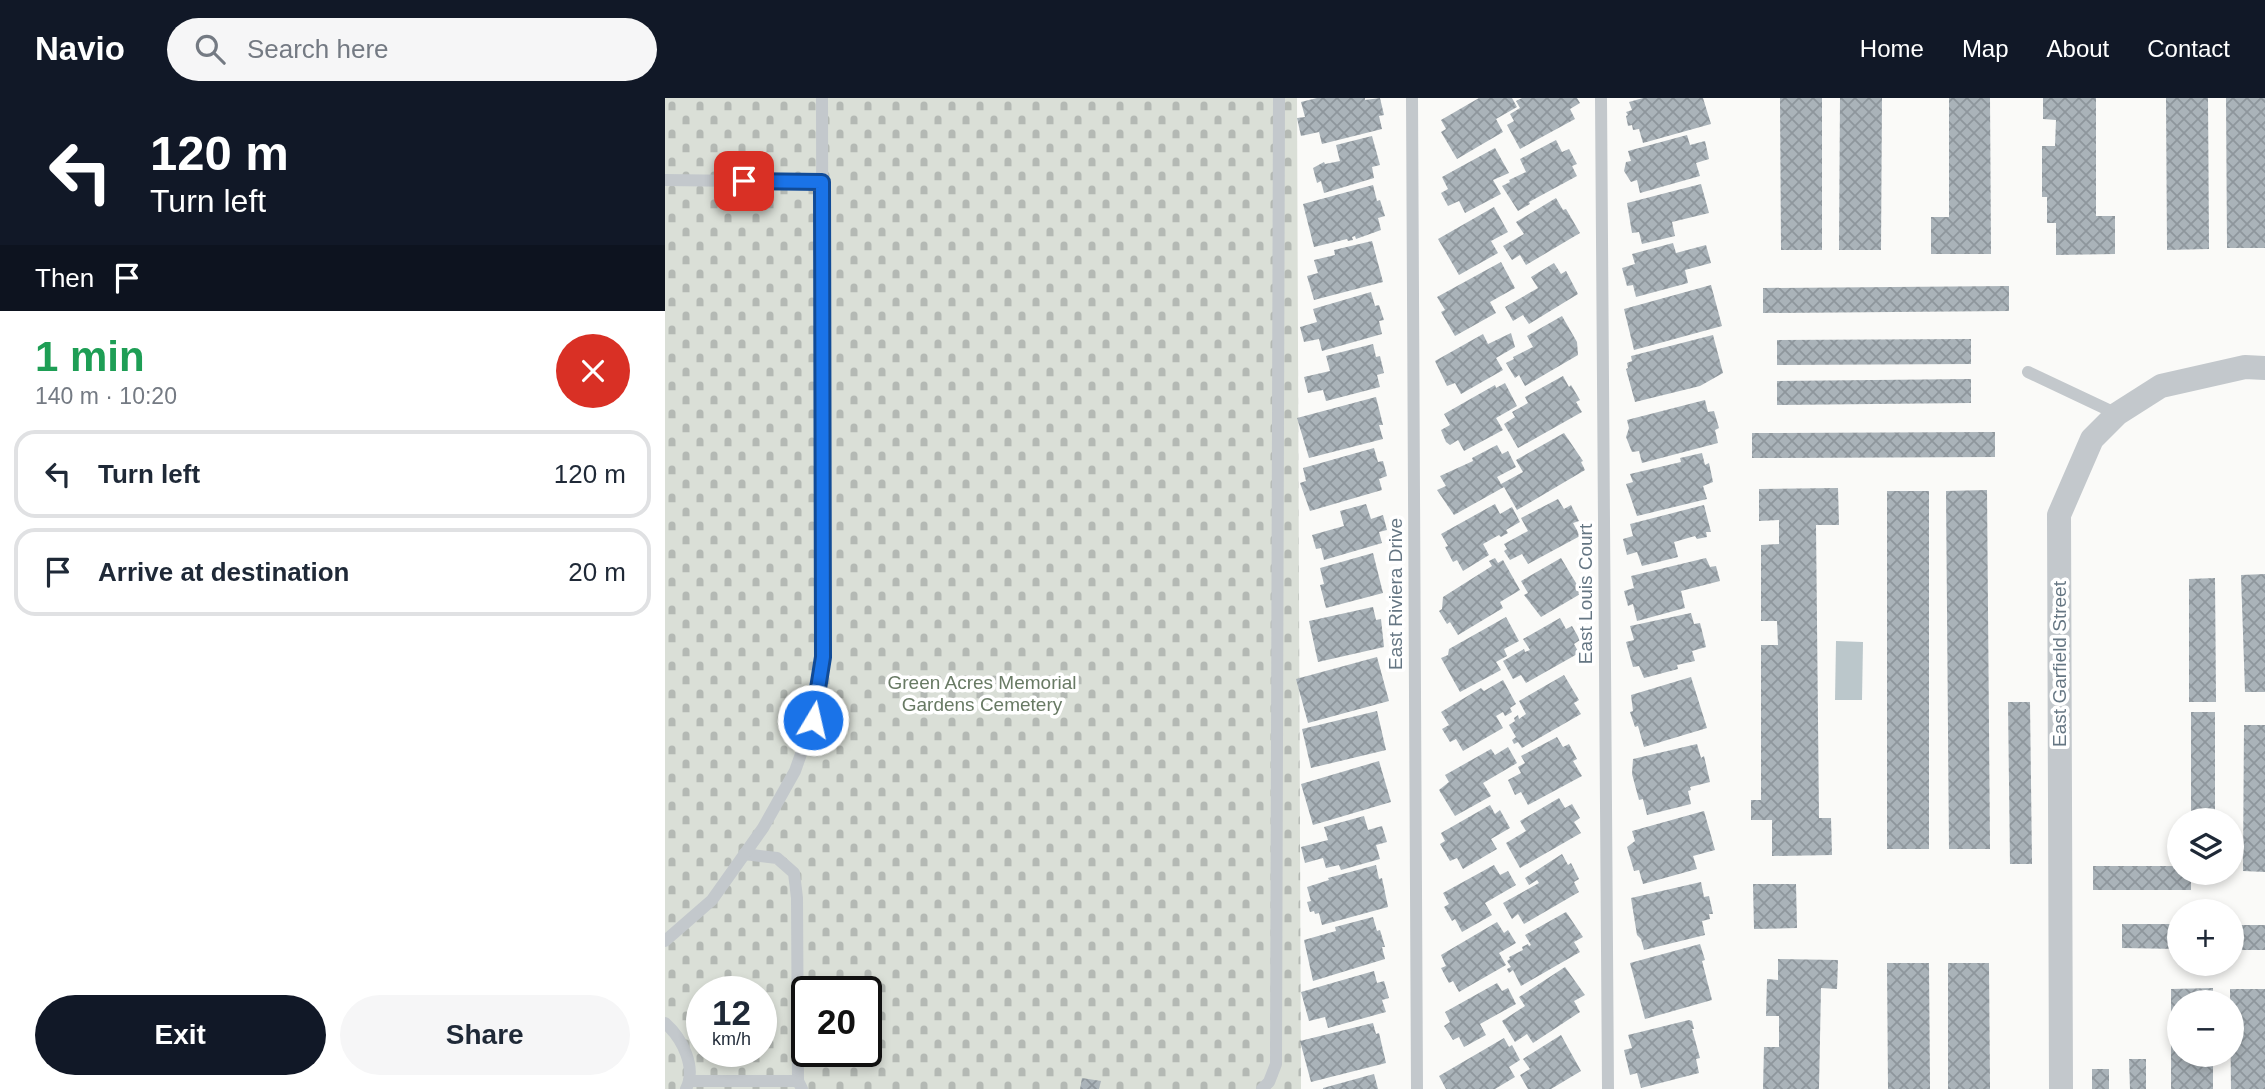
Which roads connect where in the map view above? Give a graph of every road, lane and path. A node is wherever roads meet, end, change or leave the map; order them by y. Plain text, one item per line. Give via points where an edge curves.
1 (822, 98) edge
2 (1279, 98) edge
3 (1412, 98) edge
4 (1601, 98) edge
5 (665, 180) edge
6 (822, 182) junction
7 (2265, 368) edge
8 (2028, 372) dead end
9 (2117, 414) junction
10 (744, 854) junction
11 (665, 941) edge
12 (665, 1023) edge
13 (688, 1085) edge
14 (800, 1085) edge
15 (1262, 1089) edge
16 (1417, 1089) edge
17 (1608, 1089) edge
18 (2061, 1089) edge

1 - 6 lane
2 - 15 lane via 1276,1064
3 - 16 lane, East Riviera Drive
4 - 17 lane, East Louis Court
5 - 6 lane
6 - 10 lane via 823,657 813,720 795,771
7 - 9 street, East Garfield Street via 2245,367 2161,386
8 - 9 lane
9 - 18 street, East Garfield Street via 2092,439 2059,515
10 - 11 lane via 712,901
10 - 14 lane via 777,859 794,873
12 - 13 lane via 687,1052
13 - 14 lane

